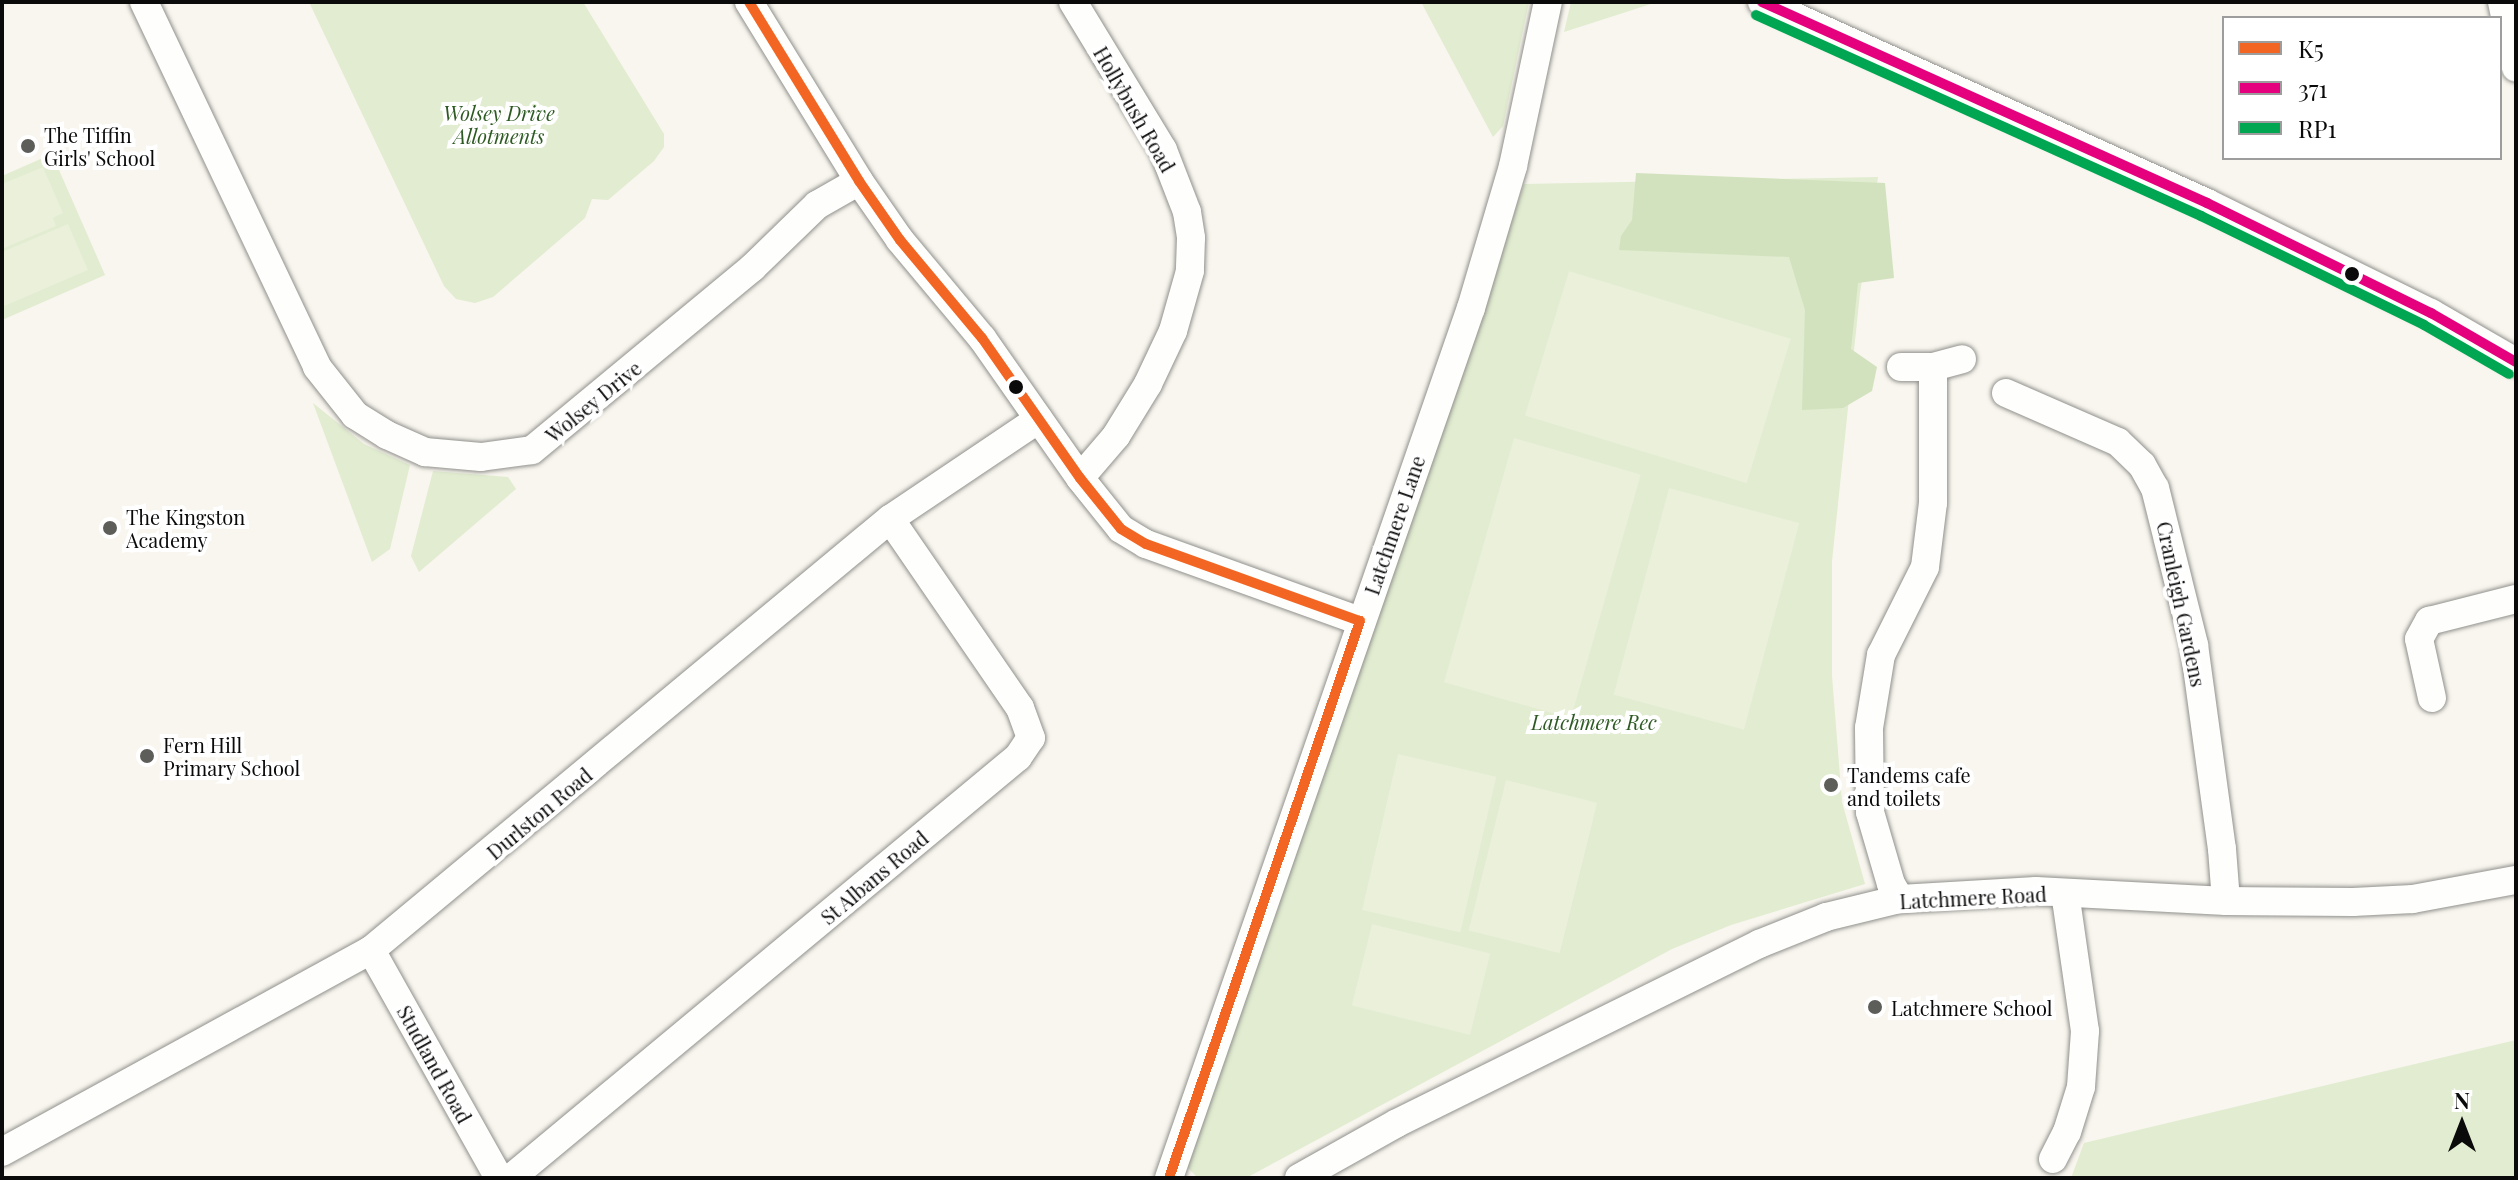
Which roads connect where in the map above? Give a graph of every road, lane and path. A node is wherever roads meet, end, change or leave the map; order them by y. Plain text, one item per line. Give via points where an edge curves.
1 (144, 2) edge
2 (749, 2) edge
3 (1073, 2) edge
4 (1548, 2) edge
5 (1762, 2) edge
6 (2508, 13) edge
7 (2516, 68) edge
8 (859, 181) junction
9 (1962, 359) dead end
10 (2516, 362) edge
11 (1901, 367) dead end
12 (1933, 367) junction
13 (2006, 393) dead end
14 (1039, 419) junction
15 (1080, 478) junction
16 (890, 519) junction
17 (2516, 599) edge
18 (1360, 621) junction
19 (2432, 698) dead end
20 (2516, 880) edge
21 (2065, 893) junction
22 (1900, 899) junction
23 (2226, 901) junction
24 (371, 950) junction
25 (2, 1152) edge
26 (2053, 1159) dead end
27 (499, 1178) edge
28 (511, 1178) edge
29 (1169, 1178) edge
30 (1299, 1178) edge

1 - 8 street, Wolsey Drive via 317,367 355,415 425,452 481,457 532,450 752,268 817,205
2 - 8 street
3 - 15 street, Hollybush Road via 1163,150 1187,212 1191,238 1190,271 1173,331 1116,436
4 - 18 street, Latchmere Lane via 1513,166 1475,294
5 - 10 street via 2207,203 2431,313
6 - 7 street
8 - 14 street
9 - 12 street
11 - 12 street
12 - 22 street via 1933,503 1925,567 1881,655 1869,728 1870,812
13 - 23 street, Cranleigh Gardens via 2118,442 2142,465 2155,488 2194,645
14 - 15 street
14 - 16 street, Durlston Road
15 - 18 street via 1121,529 1146,544
16 - 24 street, Durlston Road
16 - 28 street, St Albans Road via 1020,708 1031,738 1018,757
17 - 19 street via 2429,621 2419,639
18 - 29 street, Latchmere Lane
20 - 23 street, Latchmere Road via 2413,899
21 - 22 street, Latchmere Road
21 - 23 street, Latchmere Road
21 - 26 street via 2085,1031 2081,1087
22 - 30 street, Latchmere Road via 1826,917 1759,944 1397,1123
24 - 25 street, Durlston Road
24 - 27 street, Studland Road

